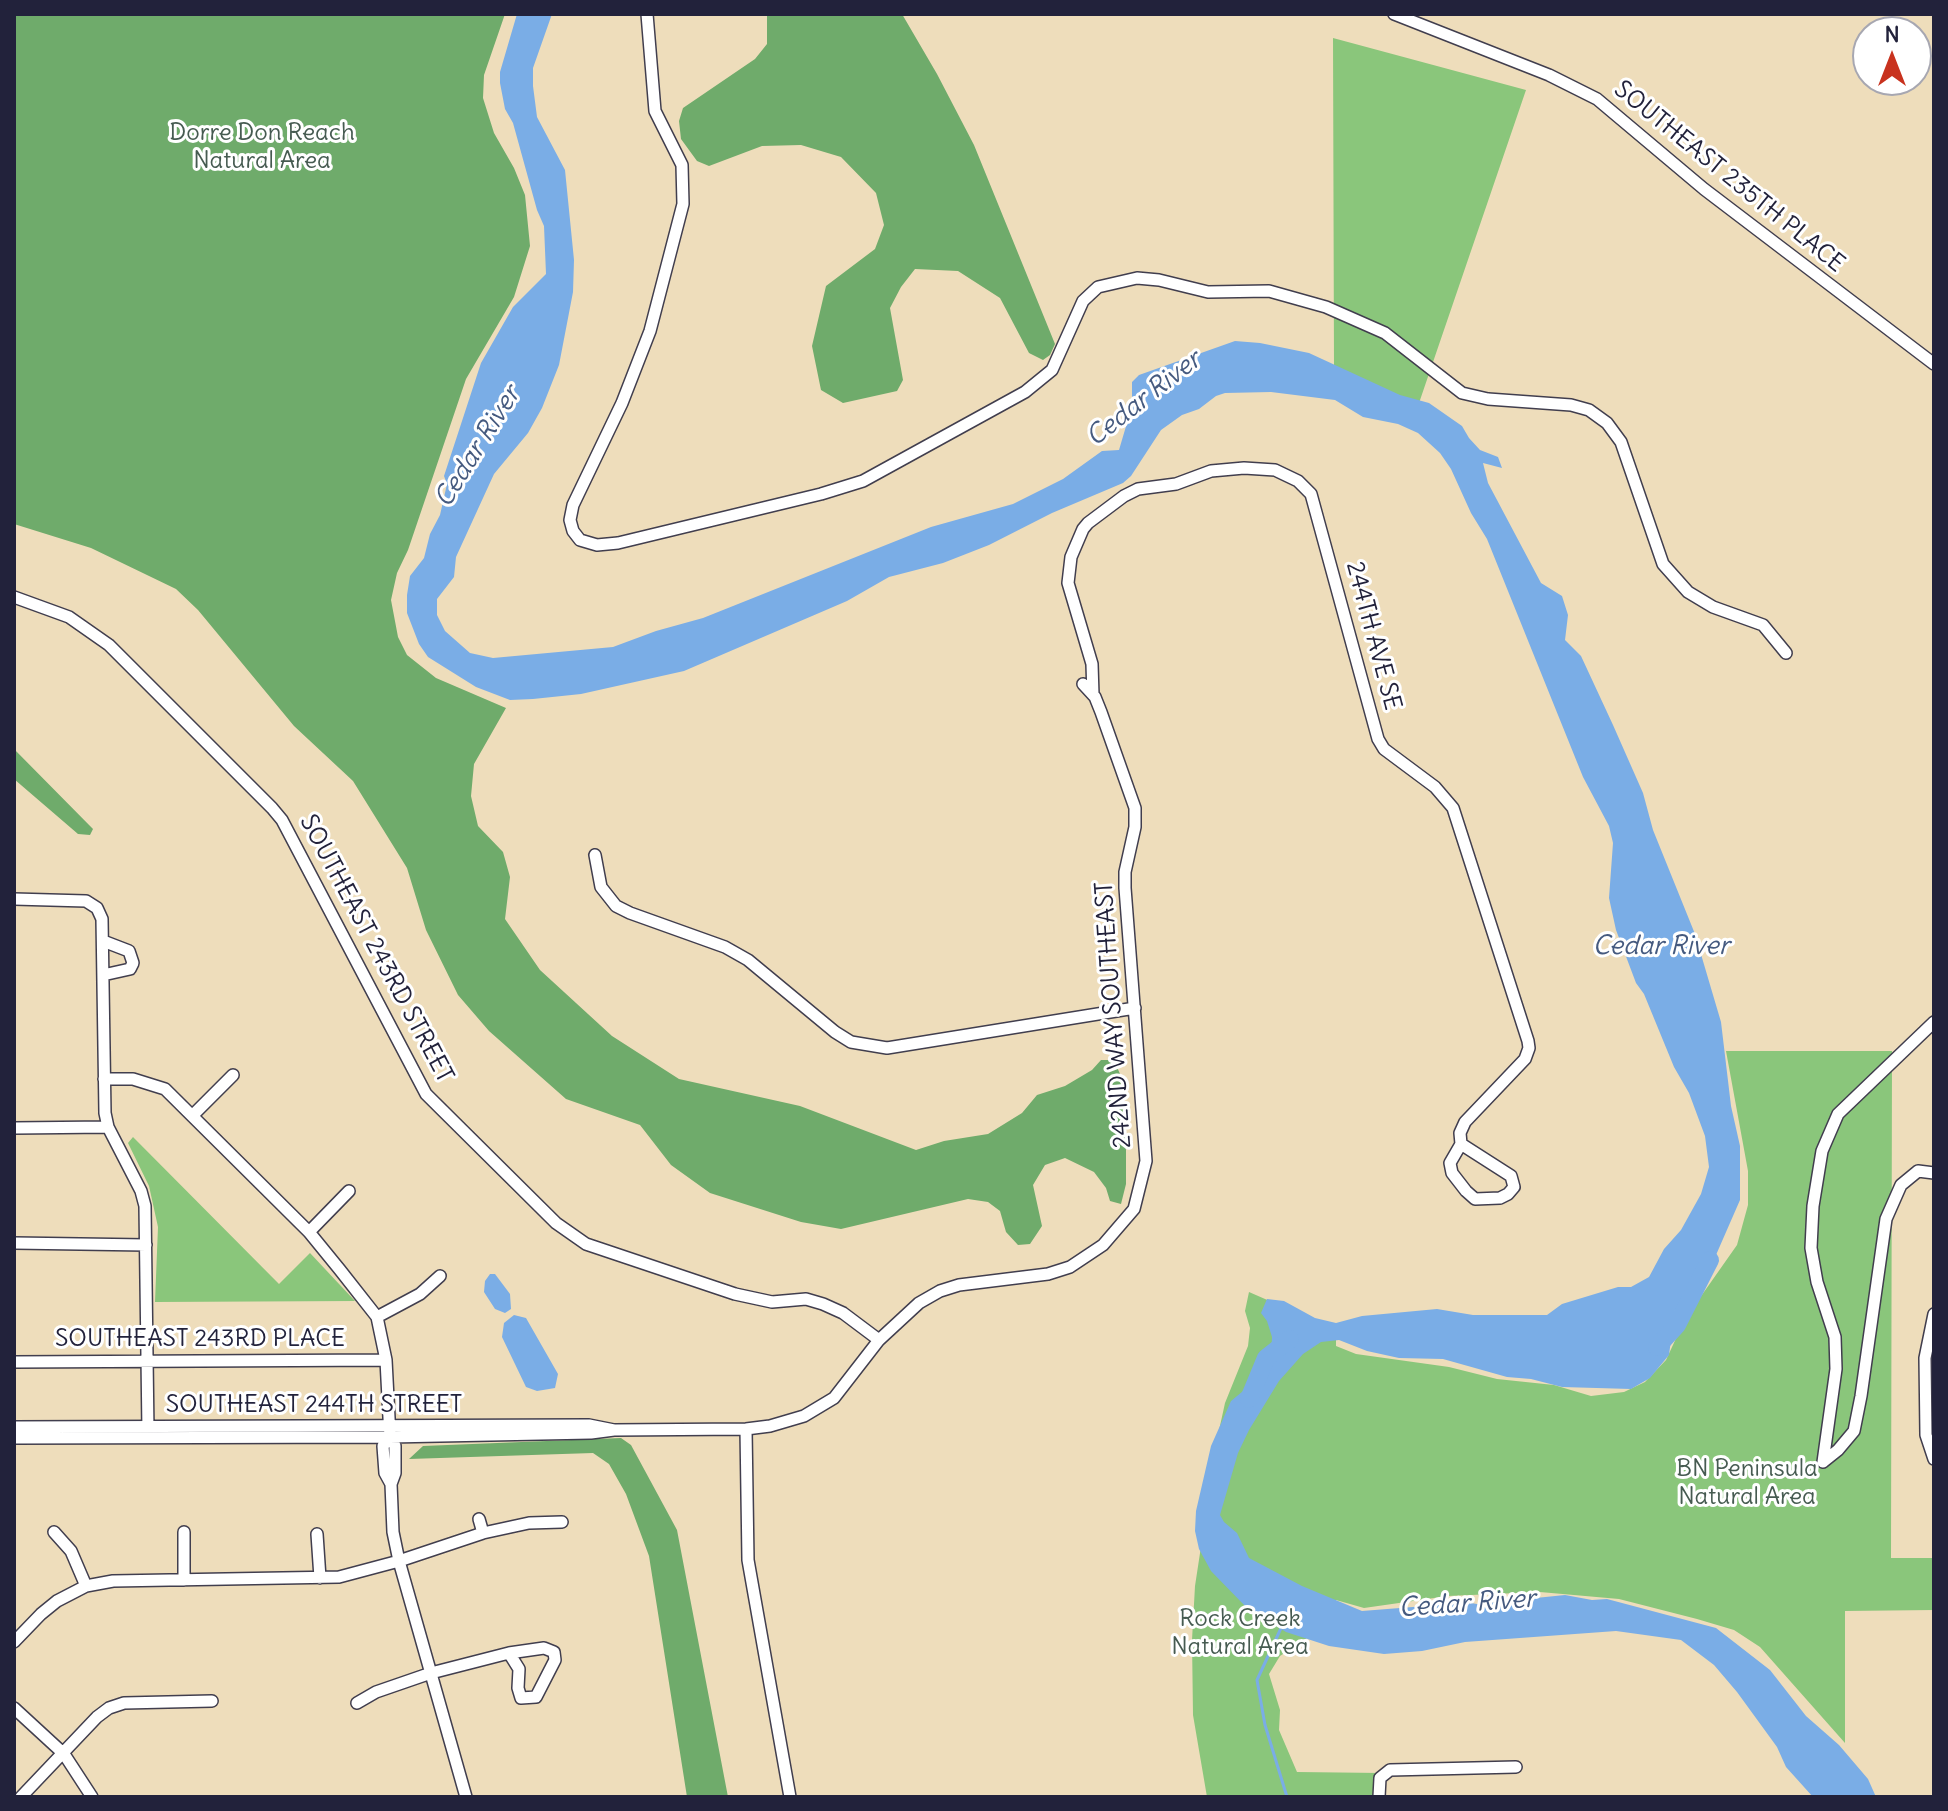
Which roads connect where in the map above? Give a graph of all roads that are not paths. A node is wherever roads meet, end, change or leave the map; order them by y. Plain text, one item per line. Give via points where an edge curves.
1 (647, 14) edge
2 (1394, 14) edge
3 (1934, 364) edge
4 (14, 597) edge
5 (1786, 653) dead end
6 (1083, 684) dead end
7 (1093, 695) junction
8 (595, 855) dead end
9 (14, 899) edge
10 (103, 941) junction
11 (103, 975) junction
12 (1135, 1008) junction
13 (1934, 1022) edge
14 (233, 1075) dead end
15 (104, 1079) junction
16 (193, 1115) junction
17 (108, 1127) junction
18 (14, 1128) edge
19 (1461, 1144) junction
20 (1934, 1173) edge
21 (349, 1191) dead end
22 (309, 1232) junction
23 (14, 1243) edge
24 (146, 1245) junction
25 (440, 1276) dead end
26 (1934, 1314) edge
27 (377, 1317) junction
28 (879, 1340) junction
29 (386, 1360) junction
30 (14, 1362) edge
31 (147, 1362) junction
32 (823, 1406) joint
33 (14, 1427) edge
34 (746, 1429) junction
35 (390, 1432) junction
36 (148, 1433) junction
37 (14, 1438) edge
38 (1934, 1459) edge
39 (479, 1519) dead end
40 (562, 1522) dead end
41 (54, 1532) dead end
42 (184, 1532) dead end
43 (483, 1533) junction
44 (317, 1534) dead end
45 (399, 1561) junction
46 (320, 1578) junction
47 (184, 1580) junction
48 (86, 1586) junction
49 (14, 1642) edge
50 (509, 1653) junction
51 (431, 1673) junction
52 (212, 1701) dead end
53 (357, 1703) dead end
54 (14, 1708) edge
55 (64, 1754) junction
56 (1516, 1767) dead end
57 (21, 1797) edge
58 (92, 1797) edge
59 (466, 1797) edge
60 (790, 1797) edge
61 (1379, 1797) edge

1 - 5 street via 655,111 682,165 683,204 650,331 573,505 570,520 580,540 618,543 863,481 1025,392 1052,370 1083,301 1098,287 1137,278 1159,280 1208,292 1269,291 1312,303 1385,333 1462,393 1589,410 1621,442 1663,564 1688,592 1763,625
2 - 3 street, SOUTHEAST 235TH PLACE via 1597,99 1704,189
4 - 28 street, SOUTHEAST 243RD STREET via 69,617 109,645 282,820 426,1094 556,1223 586,1244 735,1294 823,1304
6 - 7 street, 242ND WAY SOUTHEAST
7 - 12 street, 242ND WAY SOUTHEAST via 1135,808 1125,888
7 - 19 street, 244TH AVE SE via 1092,664 1068,583 1071,557 1088,523 1138,489 1176,484 1211,471 1275,470 1311,494 1378,739 1453,808 1528,1041 1525,1059 1465,1122
8 - 12 street via 601,887 616,906 748,960 851,1042 887,1048
9 - 10 street via 90,904 102,919
10 - 11 street
10 - 11 street via 129,951 133,963 130,969
11 - 15 street
12 - 28 street, 242ND WAY SOUTHEAST via 1146,1161 1134,1209 1103,1245 1070,1267 940,1291
13 - 20 street via 1838,1114 1822,1151 1811,1248 1835,1337 1836,1369 1823,1462 1854,1431 1886,1219 1901,1185 1918,1171
14 - 16 street
15 - 16 street via 145,1081 165,1089
15 - 17 street
16 - 22 street
17 - 18 street
17 - 24 street via 141,1191
19 - 19 street, 244TH AVE SE via 1511,1176 1514,1187 1508,1194 1475,1199 1466,1191 1450,1163
21 - 22 street
22 - 27 street
23 - 24 street
24 - 31 street
25 - 27 street via 420,1294
26 - 38 street via 1925,1358 1926,1435
27 - 29 street
28 - 32 street, 242ND WAY SOUTHEAST
29 - 31 street, SOUTHEAST 243RD PLACE
29 - 35 street
30 - 31 street, SOUTHEAST 243RD PLACE
31 - 36 street
32 - 34 street, SOUTHEAST 244TH STREET via 790,1421
33 - 36 street, SOUTHEAST 244TH STREET
34 - 35 street, SOUTHEAST 244TH STREET
34 - 60 street via 748,1560
35 - 36 street, SOUTHEAST 244TH STREET
35 - 45 street via 383,1446
36 - 37 street, SOUTHEAST 244TH STREET
39 - 43 street
40 - 43 street
41 - 48 street via 71,1551
42 - 47 street
43 - 45 street
44 - 46 street
45 - 46 street
45 - 51 street
46 - 47 street
47 - 48 street
48 - 49 street via 57,1601
50 - 50 street via 538,1647 554,1652 554,1666 536,1697 521,1698 519,1669
50 - 51 street
51 - 53 street
51 - 59 street
52 - 55 street via 116,1705 97,1717
54 - 55 street
55 - 57 street
55 - 58 street
56 - 61 street via 1397,1768 1380,1778

